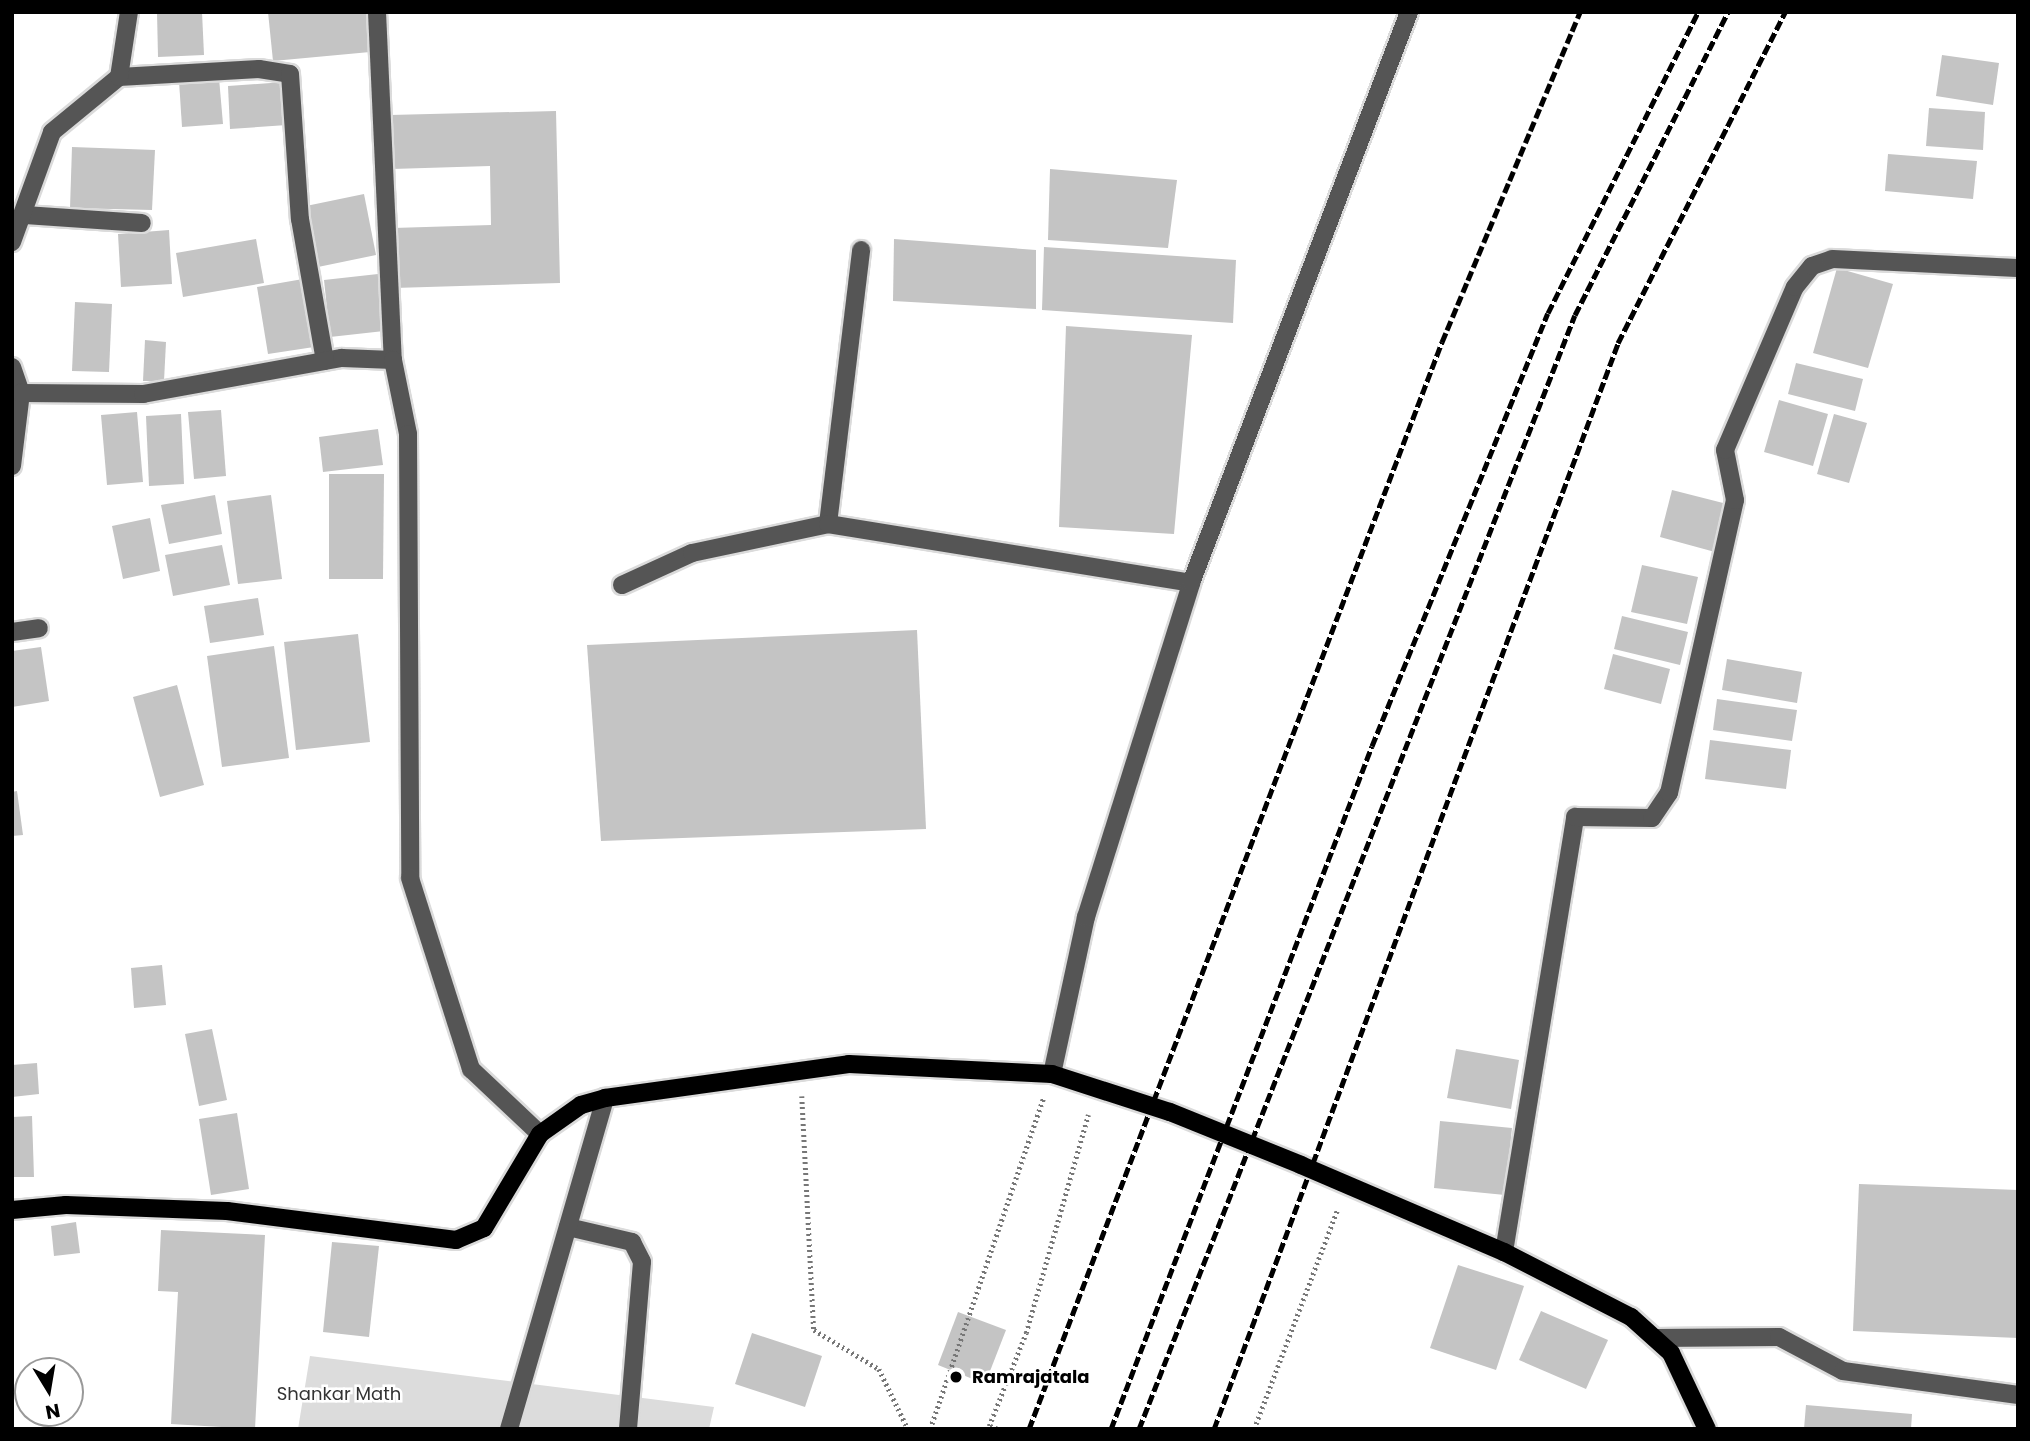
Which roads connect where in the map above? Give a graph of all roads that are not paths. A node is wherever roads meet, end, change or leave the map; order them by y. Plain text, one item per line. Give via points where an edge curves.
1 (129, 12) edge
2 (377, 12) edge
3 (1409, 12) edge
4 (119, 77) junction
5 (25, 215) junction
6 (142, 223) dead end
7 (12, 242) edge
8 (861, 250) dead end
9 (2018, 268) edge
10 (393, 360) junction
11 (325, 361) junction
12 (12, 367) edge
13 (21, 393) junction
14 (12, 466) edge
15 (828, 524) junction
16 (1191, 583) junction
17 (622, 585) dead end
18 (39, 628) dead end
19 (12, 632) edge
20 (1052, 1074) junction
21 (605, 1098) junction
22 (540, 1134) junction
23 (12, 1210) edge
24 (568, 1227) junction
25 (1504, 1252) junction
26 (1654, 1338) junction
27 (2018, 1395) edge
28 (509, 1429) edge
29 (628, 1429) edge
30 (1707, 1429) edge

1 - 4 street
2 - 10 street
3 - 16 street
4 - 5 street via 52,132
4 - 11 street via 259,69 290,74 300,219
5 - 6 street
5 - 7 street
8 - 15 street
9 - 25 street via 1832,259 1812,266 1795,287 1726,450 1735,500 1670,793 1652,818 1576,817
10 - 11 street
10 - 22 street via 408,434 410,878 471,1069
11 - 13 street via 143,394
12 - 13 street
13 - 14 street
15 - 16 street
15 - 17 street via 692,553
16 - 20 street via 1086,917
18 - 19 street
20 - 21 main road via 969,1065 849,1064
20 - 25 main road via 1170,1112
21 - 22 main road via 581,1105
21 - 24 street
22 - 23 main road via 484,1228 456,1240 227,1211 66,1205
24 - 28 street
24 - 29 street via 632,1242 642,1262
25 - 26 main road via 1631,1317
26 - 27 street via 1779,1338 1843,1371
26 - 30 main road via 1671,1353

